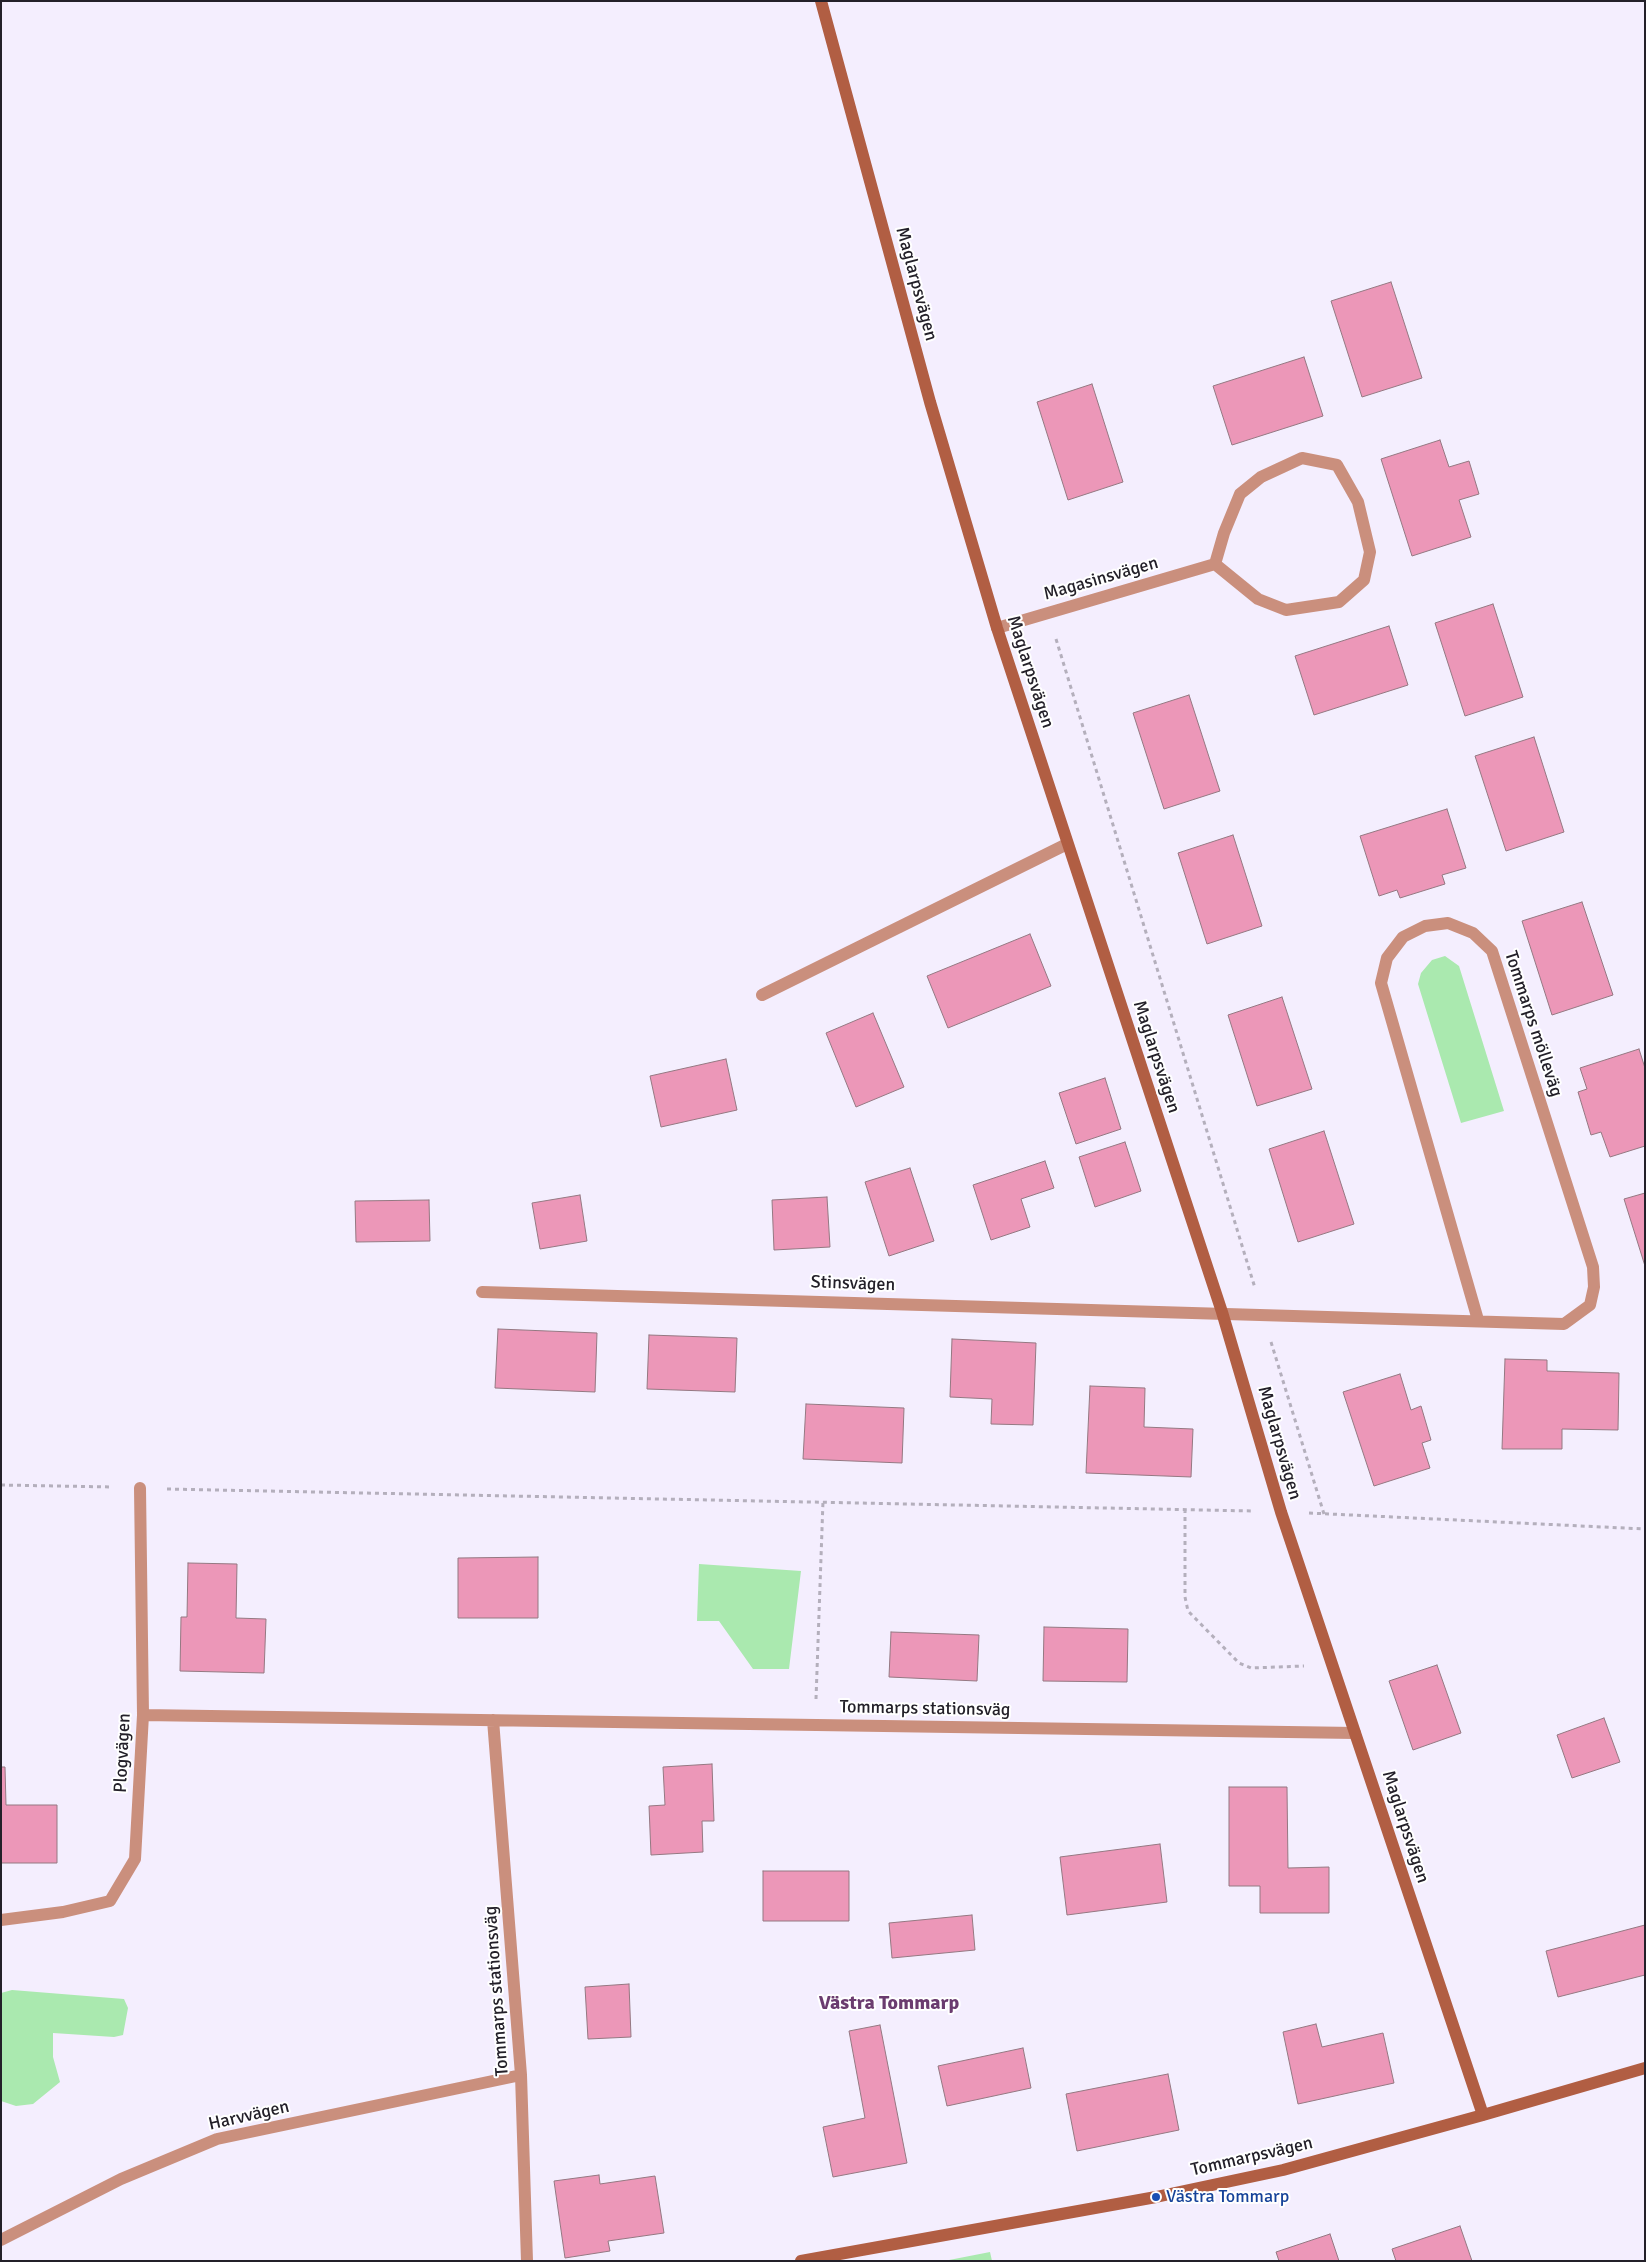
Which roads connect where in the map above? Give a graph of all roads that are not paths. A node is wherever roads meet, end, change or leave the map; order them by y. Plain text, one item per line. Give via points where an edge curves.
1 (821, 1) edge
2 (1215, 564) junction
3 (997, 628) junction
4 (1068, 844) junction
5 (762, 995) dead end
6 (482, 1292) dead end
7 (1222, 1312) junction
8 (1478, 1320) junction
9 (140, 1488) road end
10 (143, 1714) junction
11 (493, 1720) junction
12 (1355, 1733) junction
13 (1, 1920) edge
14 (1645, 2068) edge
15 (521, 2075) junction
16 (1483, 2115) junction
17 (1, 2240) edge
18 (527, 2261) edge
19 (801, 2261) edge

1 - 3 street, Maglarpsvägen via 930,402
2 - 2 street via 1258,600 1286,610 1339,602 1364,580 1370,552 1358,502 1337,464 1302,458 1262,477 1240,494
2 - 3 street, Magasinsvägen
3 - 4 street, Maglarpsvägen
4 - 5 street
4 - 7 street, Maglarpsvägen
6 - 7 street, Stinsvägen
7 - 8 street, Tommarps mölleväg
7 - 12 street, Maglarpsvägen via 1281,1512
8 - 8 street, Tommarps mölleväg via 1564,1324 1590,1305 1594,1287 1593,1267 1492,951 1473,933 1448,922 1425,926 1404,937 1387,958 1381,983
9 - 10 street, Plogvägen
10 - 11 street, Tommarps stationsväg
10 - 13 street, Plogvägen via 135,1859 110,1901 63,1912
11 - 12 street, Tommarps stationsväg
11 - 15 street, Tommarps stationsväg
12 - 16 street, Maglarpsvägen
14 - 16 street, Tommarpsvägen
15 - 17 street, Harvvägen via 218,2140 121,2180
15 - 18 street, Tommarps stationsväg
16 - 19 street, Tommarpsvägen via 1283,2170 1156,2198

